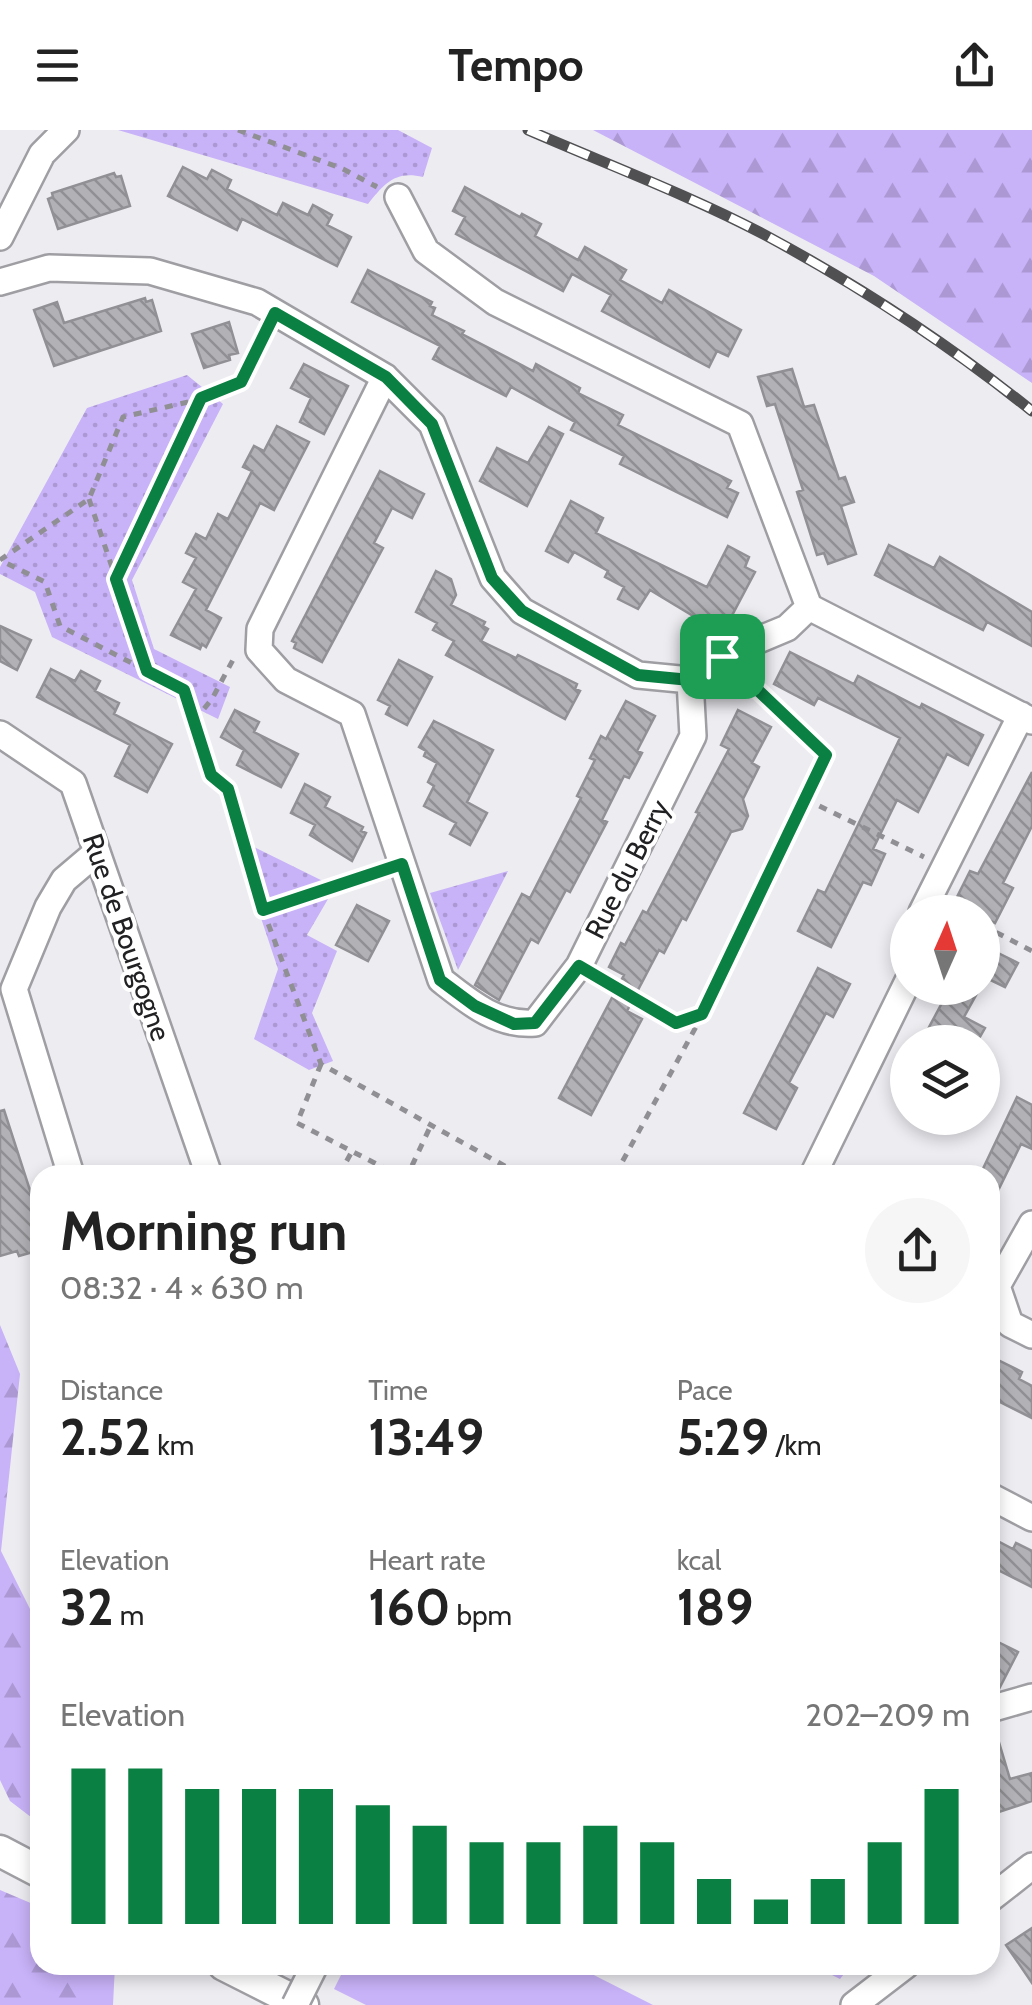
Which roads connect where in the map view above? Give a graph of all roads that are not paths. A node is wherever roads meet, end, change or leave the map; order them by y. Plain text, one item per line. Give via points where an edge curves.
1 (66, 130) edge
2 (398, 197) road end
3 (0, 237) edge
4 (0, 282) edge
5 (386, 377) junction
6 (809, 607) junction
7 (690, 680) junction
8 (1026, 718) edge
9 (0, 734) edge
10 (97, 852) junction
11 (931, 895) edge
12 (896, 1005) edge
13 (67, 1165) edge
14 (205, 1165) edge
15 (818, 1165) edge
16 (1032, 1224) edge
17 (1000, 1275) edge
18 (1000, 1300) edge
19 (1032, 1334) edge
20 (1000, 1501) edge
21 (1032, 1518) edge
22 (1032, 1697) edge
23 (1000, 1706) edge
24 (0, 1851) edge
25 (1032, 1866) edge
26 (30, 1867) edge
27 (1000, 1890) edge
28 (244, 1975) edge
29 (310, 1975) edge
30 (893, 1975) edge
31 (295, 2005) edge
32 (303, 2005) edge
33 (854, 2005) edge

1 - 3 street via 42,154
2 - 6 street via 426,251 495,302 740,424
4 - 5 street via 50,268 150,270 258,302
5 - 7 street via 432,424 492,578 522,611 638,675
5 - 7 street, Rue du Berry via 260,629 259,650 286,680 352,714 440,980 475,1006 514,1024 535,1023 579,966 694,736
6 - 7 street via 787,628 722,656
6 - 8 street
8 - 11 street
9 - 10 street, Rue de Bourgogne via 74,783
10 - 13 street via 64,880 14,989
10 - 14 street, Rue de Bourgogne
12 - 15 street
16 - 17 street
18 - 19 street via 1010,1324
20 - 21 street
22 - 23 street
24 - 26 main road
25 - 27 street
28 - 32 main road
29 - 31 street, bridge
30 - 33 street

